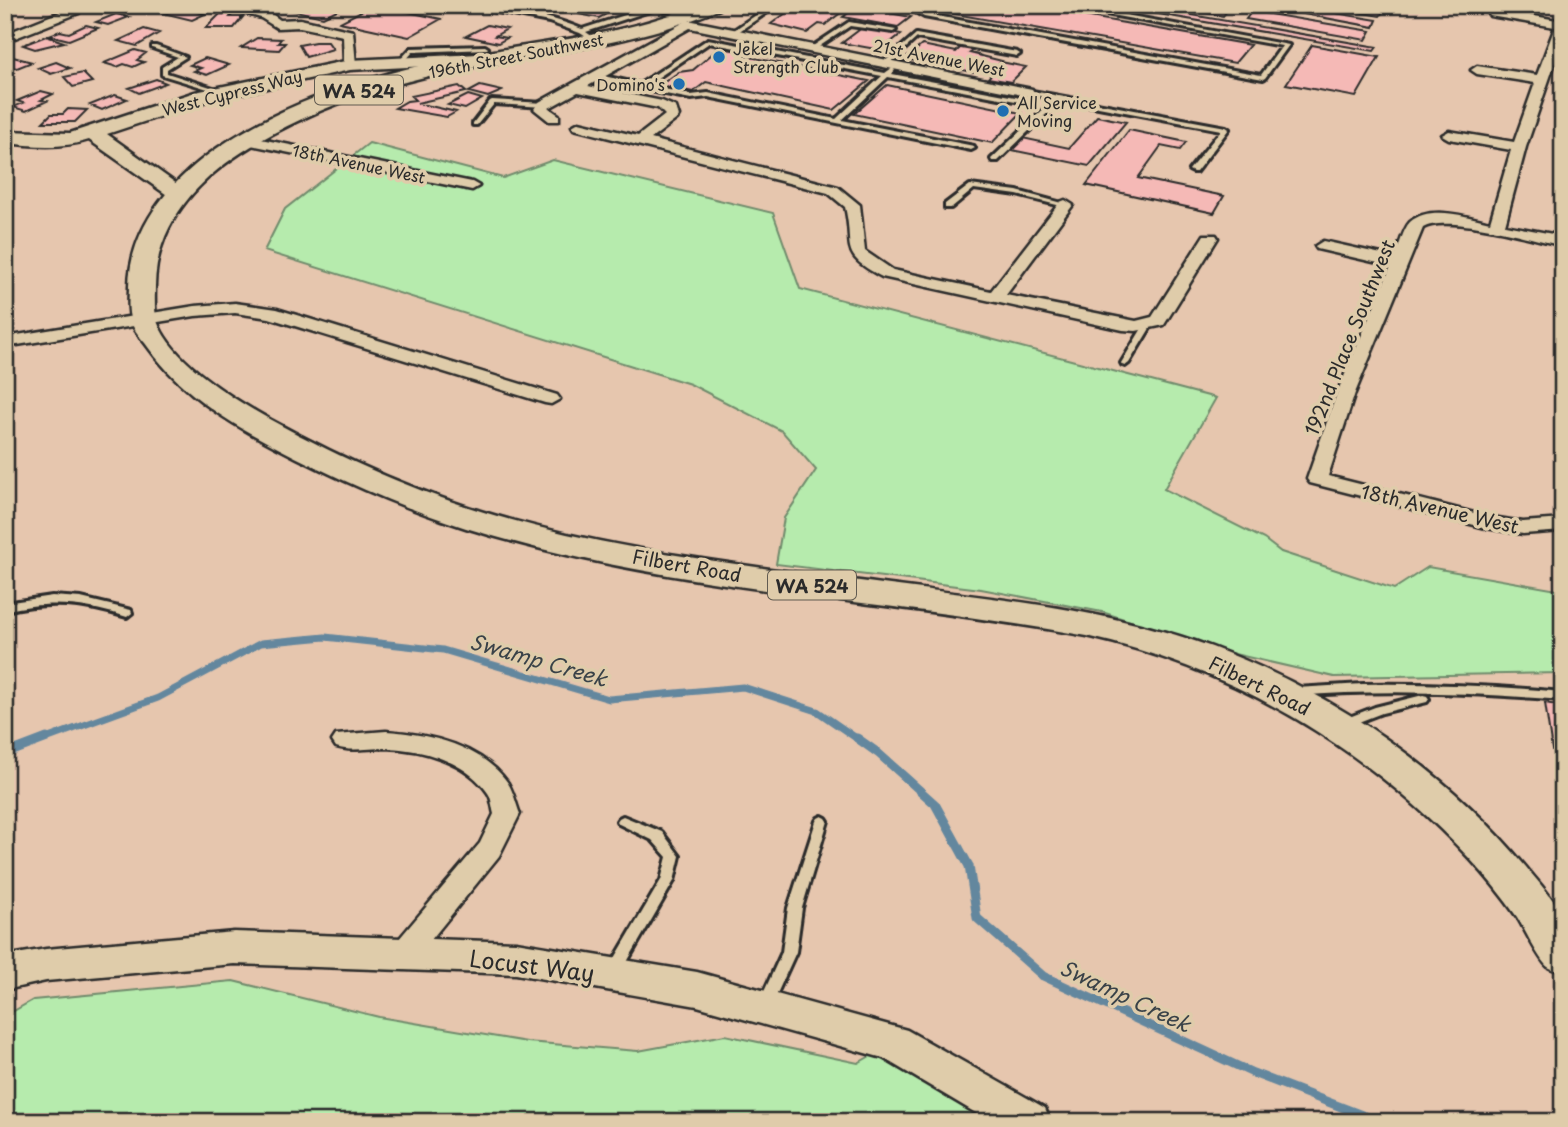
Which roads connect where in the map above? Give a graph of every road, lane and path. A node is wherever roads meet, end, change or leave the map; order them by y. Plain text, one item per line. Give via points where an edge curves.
1 (221, 5) edge
2 (464, 5) edge
3 (713, 5) edge
4 (775, 5) edge
5 (925, 5) edge
6 (1059, 5) edge
7 (75, 10) dead end
8 (1494, 13) dead end
9 (689, 20) junction
10 (1562, 22) edge
11 (892, 30) dead end
12 (733, 33) junction
13 (589, 35) junction
14 (5, 38) edge
15 (768, 40) junction
16 (154, 47) dead end
17 (756, 49) junction
18 (812, 49) junction
19 (482, 54) junction
20 (1017, 54) dead end
21 (351, 65) junction
22 (890, 68) junction
23 (1477, 70) dead end
24 (599, 77) junction
25 (1541, 80) junction
26 (640, 87) junction
27 (579, 88) junction
28 (223, 92) junction
29 (1026, 96) joint
30 (1059, 98) junction
31 (544, 106) junction
32 (554, 118) dead end
33 (836, 122) junction
34 (475, 124) dead end
35 (579, 126) dead end
36 (1449, 135) dead end
37 (82, 136) junction
38 (5, 137) edge
39 (246, 140) junction
40 (640, 141) junction
41 (1520, 147) junction
42 (971, 148) dead end
43 (995, 159) dead end
44 (1193, 170) dead end
45 (471, 186) dead end
46 (177, 193) junction
47 (1065, 205) joint
48 (948, 206) dead end
49 (1497, 225) junction
50 (1210, 238) dead end
51 (1563, 240) edge
52 (1323, 246) dead end
53 (1401, 263) junction
54 (996, 296) junction
55 (143, 320) junction
56 (1148, 325) junction
57 (5, 342) edge
58 (1125, 363) dead end
59 (551, 399) dead end
60 (1317, 479) joint
61 (1563, 525) edge
62 (5, 607) edge
63 (127, 613) dead end
64 (1283, 693) junction
65 (1563, 696) edge
66 (1423, 699) dead end
67 (1337, 726) junction
68 (344, 741) dead end
69 (623, 821) dead end
70 (822, 821) dead end
71 (403, 954) junction
72 (1563, 954) edge
73 (5, 973) edge
74 (612, 974) junction
75 (764, 1007) junction
76 (1030, 1122) edge

1 - 21 street via 265,15 277,24 300,23 349,34
2 - 13 lane via 530,16
3 - 9 main road, 196th Street Southwest / WA 524
4 - 12 lane
5 - 6 lane via 918,12 924,15 1264,77 1286,45
7 - 14 street
8 - 10 street
9 - 12 street, 21st Avenue West
9 - 13 main road, 196th Street Southwest / WA 524
9 - 24 street
10 - 25 street
11 - 18 lane via 849,24
12 - 15 street, 21st Avenue West
13 - 19 main road, 196th Street Southwest / WA 524
15 - 17 lane
15 - 18 street, 21st Avenue West
16 - 28 lane via 183,57 164,68 164,74
17 - 22 lane
17 - 26 lane via 708,41
18 - 22 street, 21st Avenue West
19 - 21 street, West Cypress Way
19 - 39 main road, 196th Street Southwest / WA 524 via 327,101
20 - 22 lane via 916,36
21 - 28 street, West Cypress Way
22 - 29 street, 21st Avenue West
22 - 33 lane
23 - 25 street
24 - 26 lane
24 - 27 street
25 - 41 street
26 - 33 lane via 691,97 708,95
27 - 31 street
27 - 40 street via 671,110 672,116
28 - 37 street, West Cypress Way
29 - 30 lane
30 - 43 lane via 1031,127 1017,133
30 - 44 lane via 1226,129
31 - 32 street via 541,109
31 - 34 lane via 492,102
33 - 42 lane
35 - 40 street
36 - 41 street
37 - 38 street, West Cypress Way
37 - 46 street
39 - 45 street, 18th Avenue West
39 - 46 main road, 196th Street Southwest / WA 524 via 206,166
40 - 54 street via 833,191 852,205 857,252 864,261 914,281
41 - 49 street
46 - 55 main road, Filbert Road / WA 524 via 149,244 141,279
47 - 48 lane via 973,187
47 - 54 street
49 - 51 street
49 - 53 street, 192nd Place Southwest via 1429,218 1416,225
50 - 56 street via 1165,313
52 - 53 street
53 - 60 street, 192nd Place Southwest via 1346,393
54 - 56 street via 1123,325
55 - 57 street
55 - 59 street via 195,311 271,313
55 - 64 main road, Filbert Road / WA 524 via 167,358 210,397 298,448 438,506 509,529 610,551 1107,630 1194,653
56 - 58 lane
60 - 61 street, 18th Avenue West via 1486,522 1523,528
62 - 63 lane via 60,598
64 - 65 lane via 1403,686
64 - 67 main road, Filbert Road / WA 524
66 - 67 lane via 1379,709
67 - 72 main road, Filbert Road / WA 524 via 1407,774 1502,863
68 - 71 street via 380,737 467,758 500,789 507,814 490,849
69 - 74 lane via 657,836 674,856 667,881
70 - 75 lane via 795,908 789,951
71 - 73 street, Locust Way via 234,948 46,965
71 - 74 street, Locust Way via 516,958
74 - 75 street, Locust Way
75 - 76 street, Locust Way via 893,1042

